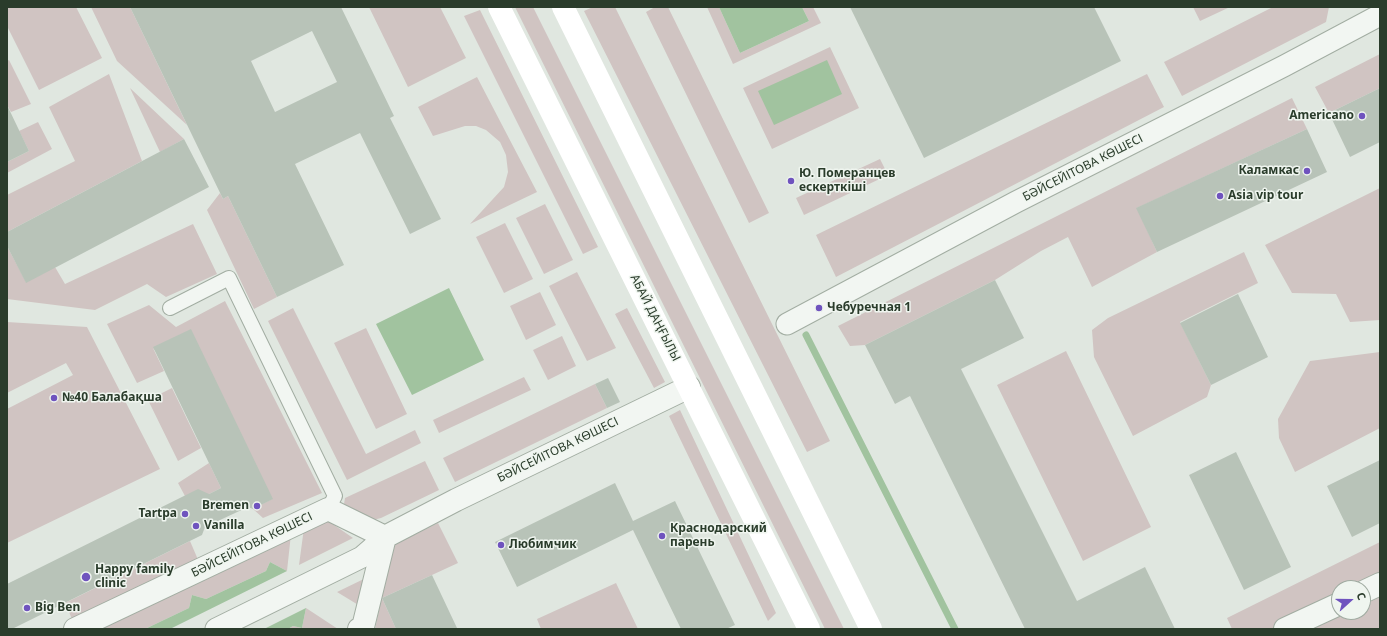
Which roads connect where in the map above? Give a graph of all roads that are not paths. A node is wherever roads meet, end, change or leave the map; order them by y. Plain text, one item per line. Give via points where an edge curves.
1 (499, 7) edge
2 (563, 7) edge
3 (1380, 15) edge
4 (170, 308) dead end
5 (787, 324) dead end
6 (689, 387) junction
7 (328, 509) junction
8 (385, 536) junction
9 (1331, 608) edge
10 (75, 629) edge
11 (216, 629) edge
12 (359, 629) edge
13 (809, 629) edge
14 (871, 629) edge
15 (1285, 629) edge

1 - 6 main road, АБАЙ ДАҢҒЫЛЫ
2 - 14 main road
3 - 5 street, БӘЙСЕЙІТОВА КӨШЕСІ via 1016,202
4 - 7 lane via 228,278 335,496
6 - 8 street, БӘЙСЕЙІТОВА КӨШЕСІ
6 - 13 main road, АБАЙ ДАҢҒЫЛЫ
7 - 8 street, БӘЙСЕЙІТОВА КӨШЕСІ
7 - 10 street, БӘЙСЕЙІТОВА КӨШЕСІ
8 - 11 street, БӘЙСЕЙІТОВА КӨШЕСІ via 362,557
8 - 12 street via 363,627
9 - 15 street

